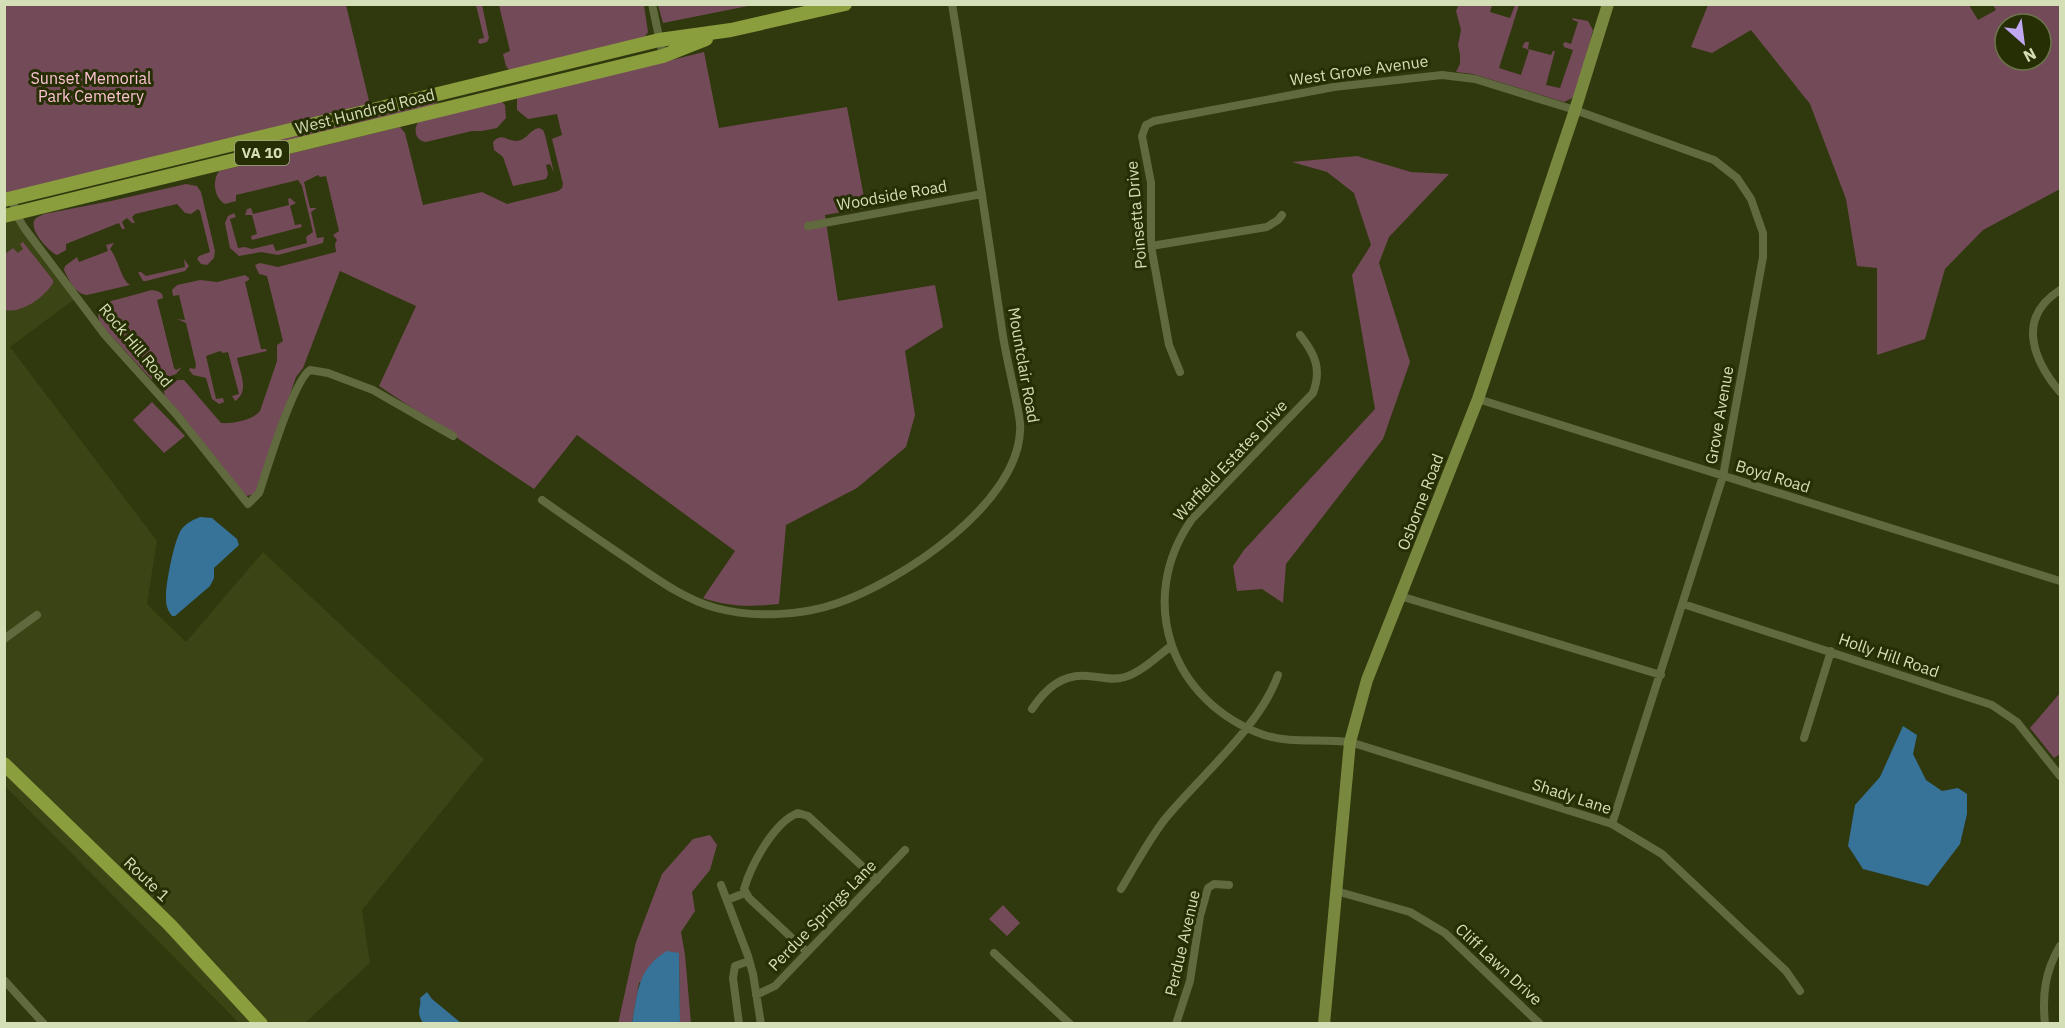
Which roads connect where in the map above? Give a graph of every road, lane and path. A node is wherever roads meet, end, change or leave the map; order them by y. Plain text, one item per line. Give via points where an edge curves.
1 (651, 4) edge
2 (844, 4) edge
3 (952, 4) edge
4 (1608, 4) edge
5 (731, 30) junction
6 (659, 40) junction
7 (663, 56) junction
8 (1575, 110) junction
9 (1146, 125) joint
10 (982, 194) junction
11 (8, 199) edge
12 (10, 214) edge
13 (1282, 215) dead end
14 (808, 226) dead end
15 (1151, 246) junction
16 (2061, 290) edge
17 (1300, 335) dead end
18 (1180, 372) dead end
19 (2061, 392) edge
20 (1478, 399) junction
21 (453, 436) dead end
22 (1724, 477) junction
23 (542, 500) dead end
24 (2061, 580) edge
25 (1400, 596) junction
26 (1683, 604) junction
27 (37, 615) dead end
28 (4, 639) edge
29 (1171, 646) junction
30 (1831, 651) junction
31 (1278, 675) dead end
32 (1661, 675) junction
33 (1032, 709) dead end
34 (1246, 728) junction
35 (1804, 738) dead end
36 (1350, 742) junction
37 (4, 764) edge
38 (2061, 776) edge
39 (1612, 824) junction
40 (905, 850) dead end
41 (877, 880) junction
42 (721, 885) dead end
43 (1229, 885) dead end
44 (1121, 890) dead end
45 (1335, 891) junction
46 (745, 893) junction
47 (727, 900) junction
48 (2061, 946) edge
49 (807, 952) junction
50 (994, 953) dead end
51 (749, 961) junction
52 (4, 980) edge
53 (1800, 991) dead end
54 (756, 995) junction
55 (1326, 1022) edge
56 (44, 1023) edge
57 (261, 1023) edge
58 (739, 1023) edge
59 (761, 1023) edge
60 (1070, 1023) edge
61 (1176, 1023) edge
62 (1540, 1023) edge
63 (2045, 1023) edge

1 - 6 street
2 - 5 main road, West Hundred Road / VA 10
3 - 10 street, Mountclair Road
4 - 8 street, Osborne Road
5 - 6 main road, West Hundred Road / VA 10
5 - 7 main road, West Hundred Road / VA 10
6 - 7 street
6 - 11 main road, West Hundred Road / VA 10
7 - 12 main road, West Hundred Road / VA 10
8 - 9 street, West Grove Avenue via 1475,79 1442,75 1334,87 1162,118
8 - 20 street, Osborne Road
8 - 22 street, Grove Avenue via 1714,160 1737,178 1751,199 1763,233 1763,256
9 - 15 street, Poinsetta Drive via 1142,136 1151,183
10 - 14 street, Woodside Road
10 - 23 street, Mountclair Road via 1021,430 1015,457 998,486 967,524 919,561 860,594 825,607 782,613 716,608 654,578
11 - 12 street, Rock Hill Road
12 - 21 street, Rock Hill Road via 105,335 248,504 259,493 294,393 310,370 373,390
13 - 15 street via 1267,227
15 - 18 street, Poinsetta Drive via 1169,345
16 - 19 street via 2041,310 2033,345 2042,368
17 - 29 street, Warfield Estates Drive via 1315,356 1313,393 1192,519 1173,550 1165,591
20 - 22 street, Boyd Road
20 - 25 street, Osborne Road
22 - 24 street, Boyd Road
22 - 26 street, Grove Avenue
25 - 32 street
25 - 36 street, Osborne Road via 1367,680
26 - 30 street, Holly Hill Road
26 - 32 street, Grove Avenue
27 - 28 street
29 - 33 street via 1126,676 1078,676 1060,681 1040,695
29 - 34 street, Warfield Estates Drive via 1192,684
30 - 35 street
30 - 38 street, Holly Hill Road via 1992,705 2017,722
31 - 34 street via 1267,702
32 - 39 street, Grove Avenue
34 - 36 street, Warfield Estates Drive via 1288,740
34 - 44 street via 1164,821
36 - 39 street, Shady Lane
36 - 45 street, Osborne Road
37 - 57 main road, Route 1 via 170,926
39 - 53 street, Shady Lane via 1662,854 1786,971
40 - 41 street, Perdue Springs Lane
41 - 46 street via 808,816 798,813 791,815 766,843
41 - 49 street, Perdue Springs Lane
42 - 47 street
43 - 61 street, Perdue Avenue via 1214,884 1208,888 1190,981
45 - 55 street, Osborne Road
45 - 62 street, Cliff Lawn Drive via 1410,912 1445,933
46 - 47 street
46 - 49 street
47 - 51 street
48 - 63 street via 2046,979
49 - 54 street, Perdue Springs Lane via 775,986
50 - 60 street
51 - 54 street
51 - 58 street via 735,966 733,978
52 - 56 street
54 - 59 street

